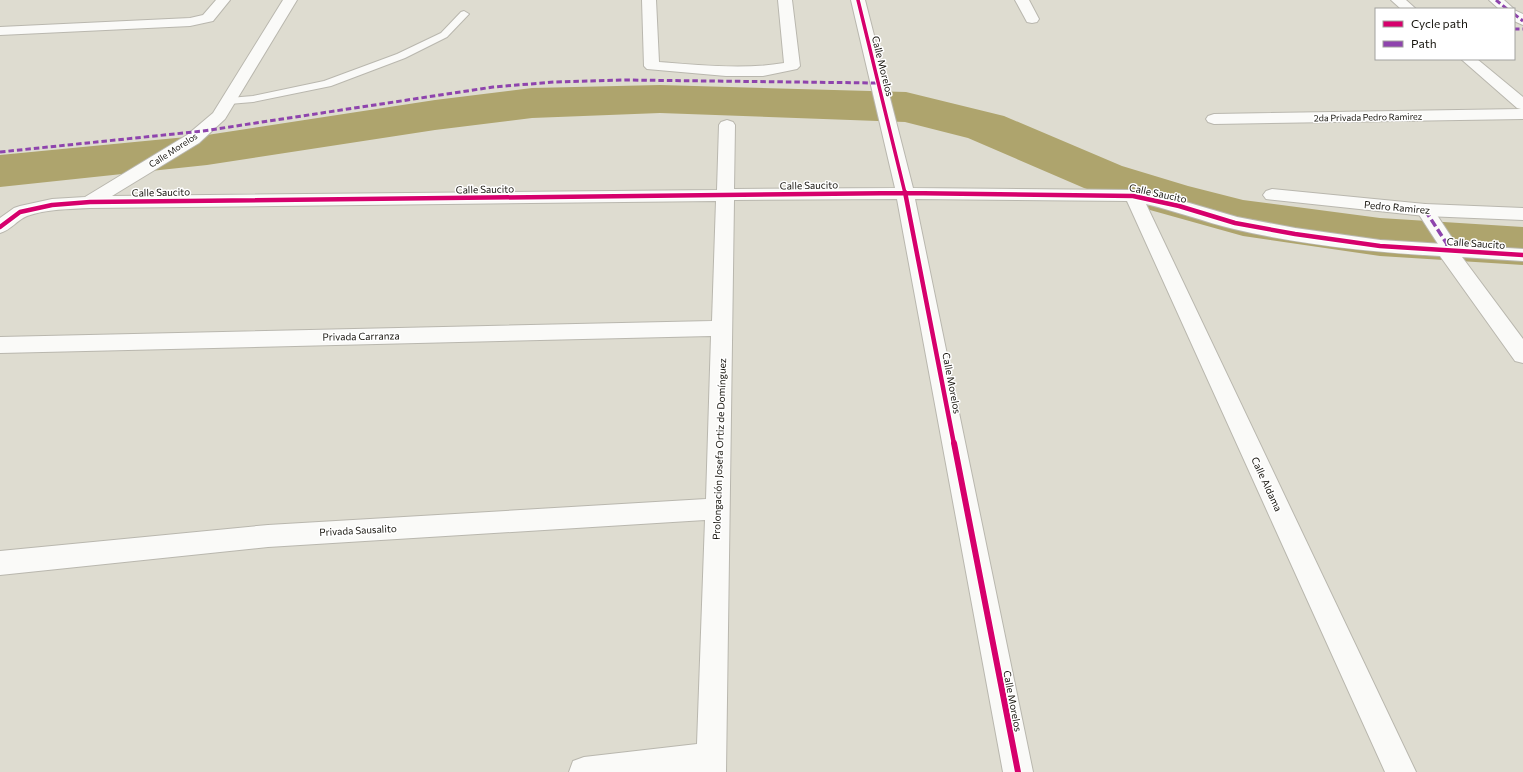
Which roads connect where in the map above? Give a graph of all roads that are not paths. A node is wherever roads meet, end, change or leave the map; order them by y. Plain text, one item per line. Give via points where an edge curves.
1 (223, 0) edge
2 (290, 0) edge
3 (649, 0) edge
4 (785, 0) edge
5 (858, 0) edge
6 (1022, 0) edge
7 (1398, 0) edge
8 (1496, 0) edge
9 (1408, 8) edge
10 (1506, 8) edge
11 (464, 14) dead end
12 (1515, 15) edge
13 (1032, 20) dead end
14 (1523, 21) edge
15 (0, 31) edge
16 (1469, 60) edge
17 (229, 101) junction
18 (1523, 105) edge
19 (1523, 114) edge
20 (1214, 119) dead end
21 (727, 126) dead end
22 (905, 193) junction
23 (726, 195) junction
24 (1272, 195) dead end
25 (1133, 196) junction
26 (90, 202) junction
27 (1427, 213) junction
28 (1523, 214) edge
29 (0, 227) edge
30 (1446, 247) junction
31 (1523, 255) edge
32 (723, 328) junction
33 (0, 345) edge
34 (1523, 355) edge
35 (717, 508) junction
36 (0, 563) edge
37 (711, 765) edge
38 (584, 772) edge
39 (1018, 772) edge
40 (1401, 772) edge

1 - 15 street via 208,18 190,22
2 - 17 street, Calle Morelos
3 - 4 street via 652,66 726,71 792,66
5 - 22 street, Calle Morelos
6 - 13 street
7 - 9 street
8 - 10 street
11 - 17 lane via 444,35 401,56 326,84 253,99
12 - 14 street
16 - 18 street
17 - 26 street, Calle Morelos via 219,116 193,139
19 - 20 street, 2da Privada Pedro Ramirez
21 - 23 street, Prolongación Josefa Ortiz de Domínguez
22 - 23 street, Calle Saucito
22 - 25 street, Calle Saucito
22 - 39 street, Calle Morelos
23 - 26 street, Calle Saucito
23 - 32 street, Prolongación Josefa Ortiz de Domínguez
24 - 27 street, Pedro Ramirez
25 - 30 street, Calle Saucito via 1179,206 1235,223 1295,234 1380,246
25 - 40 street, Calle Aldama
26 - 29 street, Calle Morelos via 52,205 20,212
27 - 28 street, Pedro Ramirez
27 - 30 street
30 - 31 street, Calle Saucito
30 - 34 street
32 - 33 street, Privada Carranza
32 - 35 street, Prolongación Josefa Ortiz de Domínguez
35 - 36 street, Privada Sausalito via 268,536
35 - 37 street, Prolongación Josefa Ortiz de Domínguez
37 - 38 street

